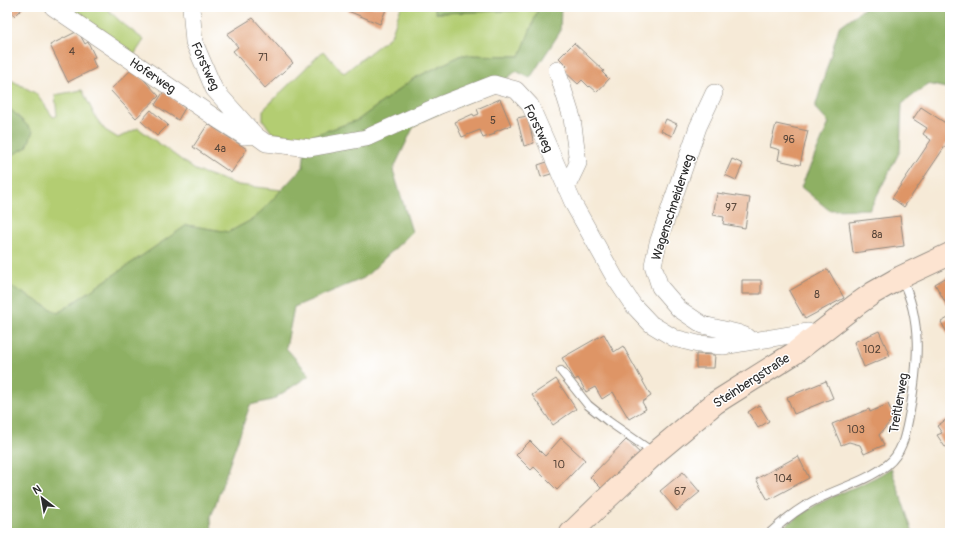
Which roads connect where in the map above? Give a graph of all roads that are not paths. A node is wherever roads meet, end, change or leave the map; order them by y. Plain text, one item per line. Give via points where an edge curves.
1 (53, 7) edge
2 (191, 7) edge
3 (557, 70) dead end
4 (714, 93) dead end
5 (255, 135) junction
6 (566, 188) junction
7 (950, 254) edge
8 (901, 277) junction
9 (815, 336) junction
10 (751, 341) junction
11 (561, 371) dead end
12 (655, 453) junction
13 (572, 533) edge
14 (770, 533) edge

1 - 5 street, Hoferweg via 217,119 244,136
2 - 5 street, Forstweg via 194,42 214,89
3 - 6 street via 572,118 578,163
4 - 10 street, Wagenschneiderweg via 698,127 653,265 660,287 678,309 703,325 737,333
5 - 6 street, Forstweg via 266,143 310,148 366,138 494,84 516,90 530,105
6 - 10 street, Forstweg via 624,293 651,324 674,338 698,344 723,346
7 - 8 main road, Steinbergstraße
8 - 9 main road, Steinbergstraße via 856,305
8 - 14 lane, Treitlerweg via 912,307 918,353 901,448 892,461 880,470 807,505
9 - 10 street, Forstweg via 808,332
9 - 12 main road, Steinbergstraße via 793,354 715,403
11 - 12 lane via 588,406
12 - 13 main road, Steinbergstraße

